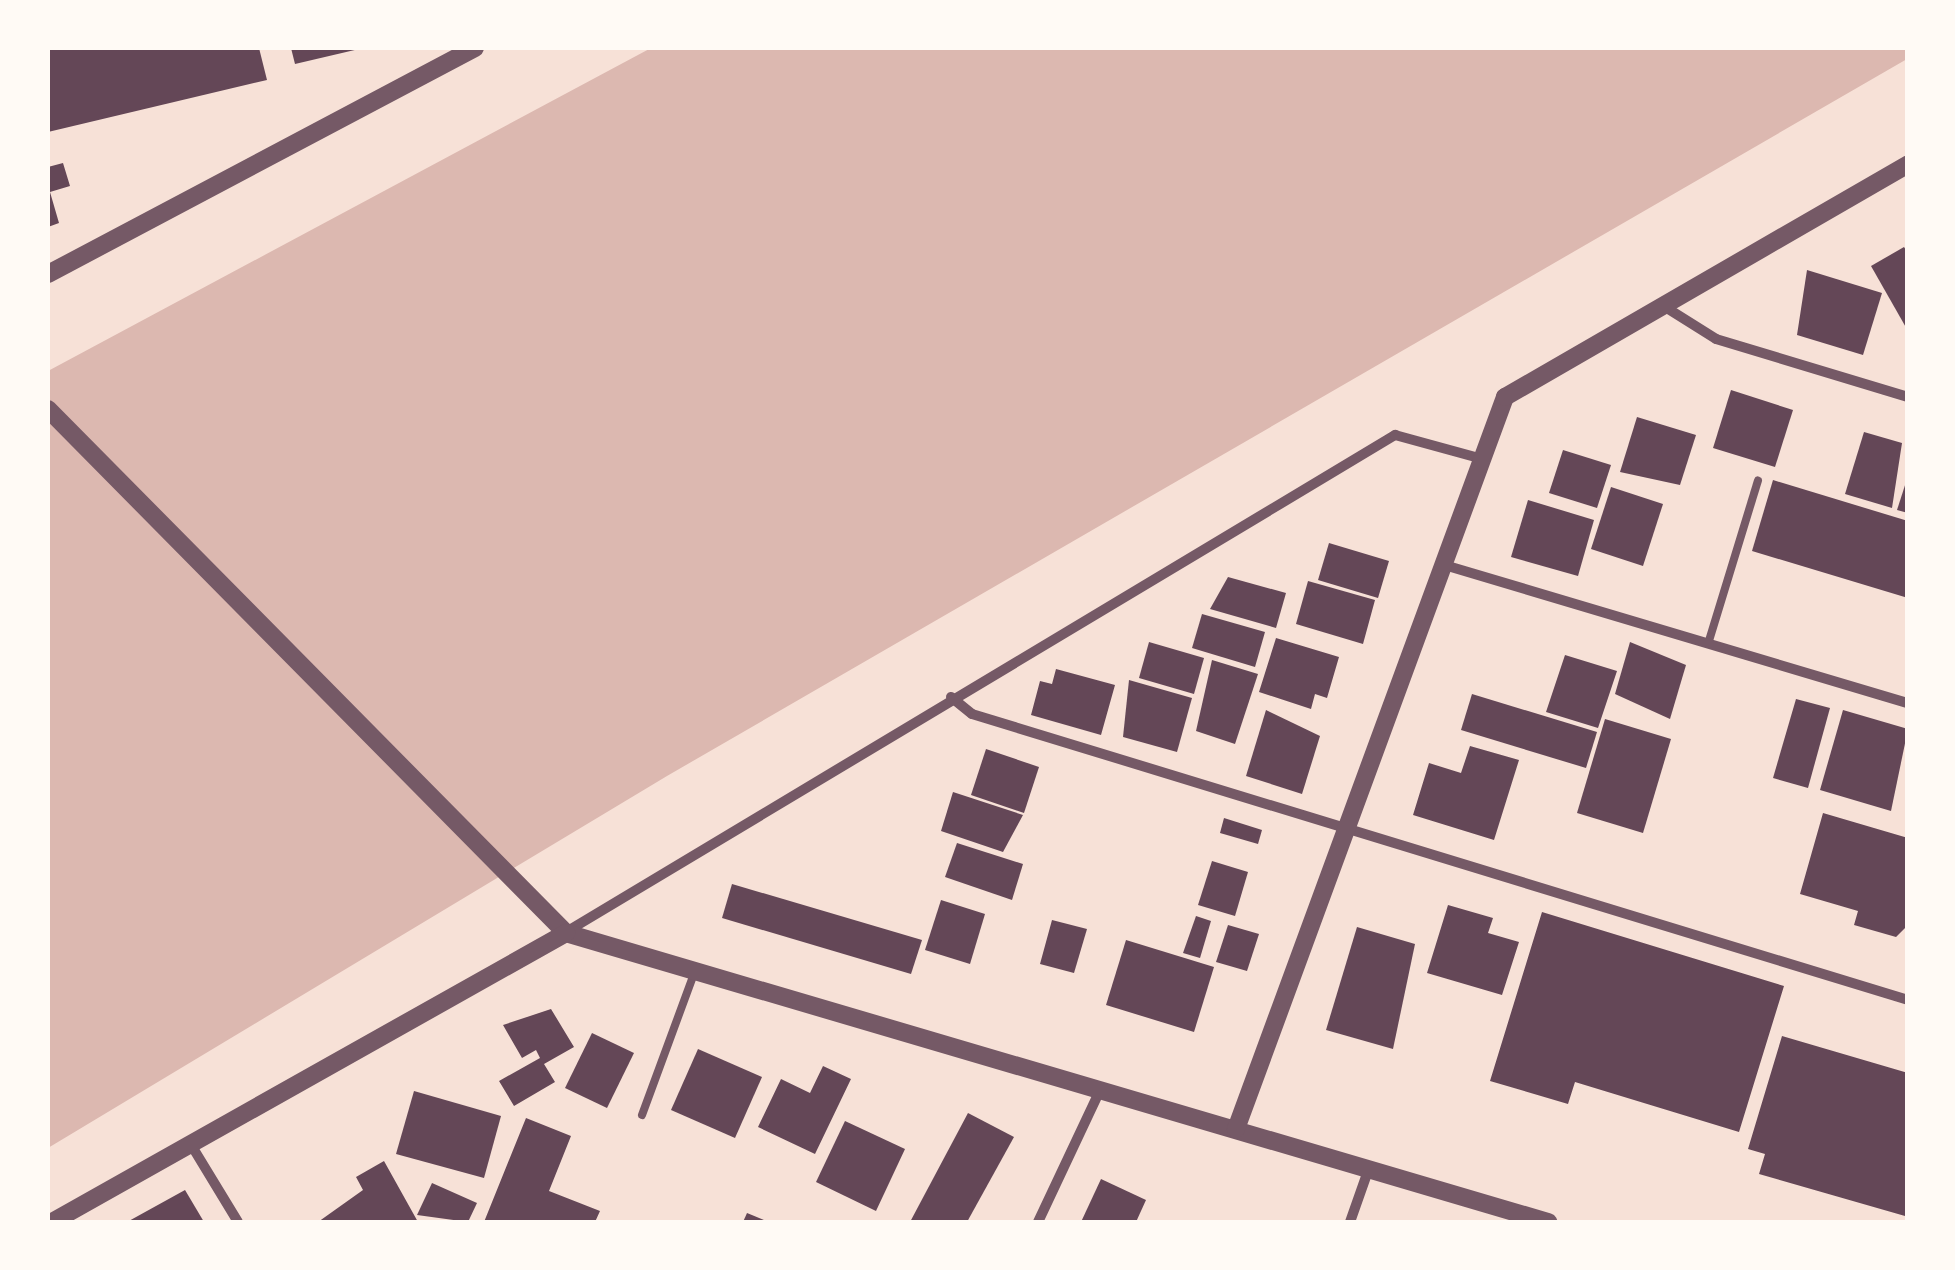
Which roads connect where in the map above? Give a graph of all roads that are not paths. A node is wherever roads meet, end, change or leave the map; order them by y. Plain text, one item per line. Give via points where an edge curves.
1 (476, 48) edge
2 (1908, 164) edge
3 (48, 274) edge
4 (1662, 305) junction
5 (1908, 397) edge
6 (48, 410) edge
7 (1479, 458) junction
8 (1758, 480) dead end
9 (1440, 564) junction
10 (1708, 644) junction
11 (951, 697) junction
12 (1908, 703) edge
13 (1344, 829) junction
14 (566, 933) junction
15 (697, 967) junction
16 (1908, 1000) edge
17 (1103, 1084) junction
18 (642, 1115) dead end
19 (1236, 1129) junction
20 (189, 1142) junction
21 (1370, 1167) junction
22 (52, 1222) edge
23 (238, 1222) edge
24 (1038, 1222) edge
25 (1350, 1222) edge
26 (1548, 1222) edge

1 - 3 street
2 - 4 street
4 - 5 street via 1716,340
4 - 7 street via 1505,397
6 - 14 street
7 - 9 street
7 - 11 street via 1395,436
8 - 10 lane
9 - 10 street
9 - 13 street
10 - 12 street
11 - 13 street via 972,714
11 - 14 street
13 - 16 street
13 - 19 street
14 - 15 street
14 - 20 street
15 - 17 street
15 - 18 lane
17 - 19 street
17 - 24 street
19 - 21 street
20 - 22 street
20 - 23 street
21 - 25 street
21 - 26 street

